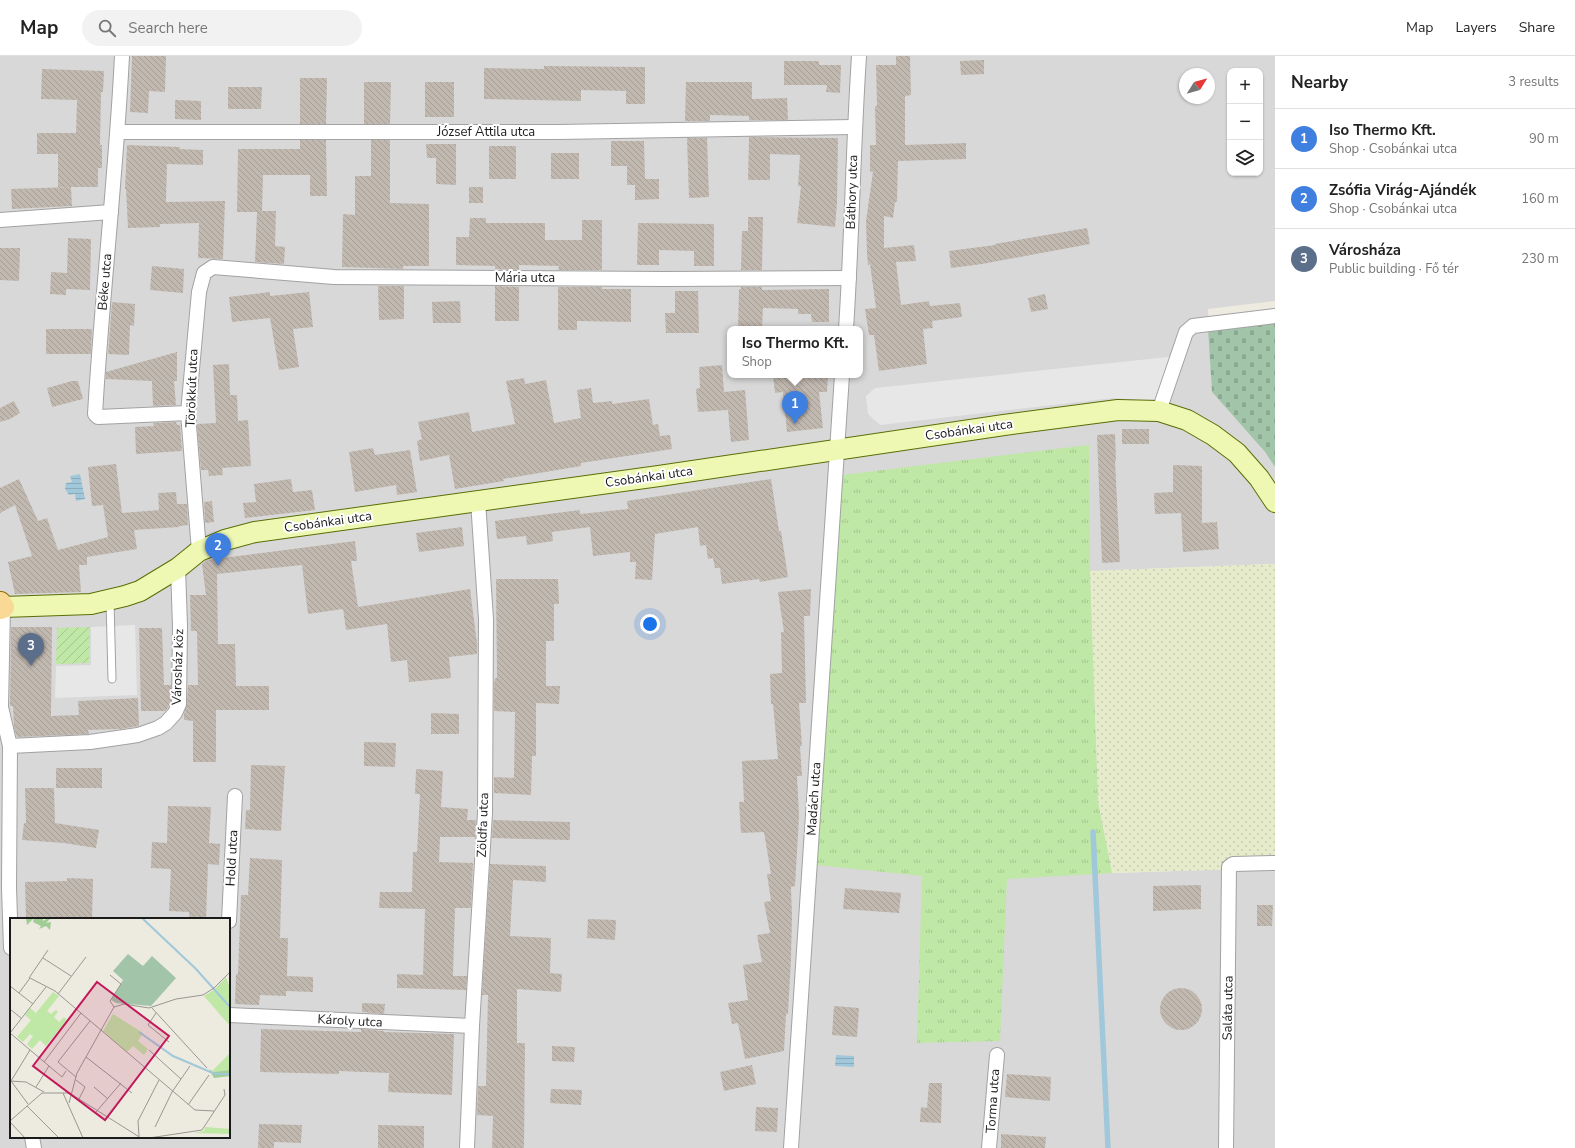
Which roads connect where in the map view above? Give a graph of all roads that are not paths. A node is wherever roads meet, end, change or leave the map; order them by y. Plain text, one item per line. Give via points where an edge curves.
1 (122, 56) edge
2 (859, 56) edge
3 (854, 126) junction
4 (118, 132) junction
5 (111, 212) junction
6 (0, 220) edge
7 (204, 273) joint
8 (849, 278) junction
9 (1275, 316) edge
10 (846, 326) edge
11 (842, 378) edge
12 (1159, 411) junction
13 (188, 413) junction
14 (837, 450) junction
15 (478, 501) junction
16 (1275, 502) edge
17 (199, 551) junction
18 (178, 568) junction
19 (110, 601) junction
20 (1, 606) edge
21 (112, 679) dead end
22 (2, 720) edge
23 (10, 746) junction
24 (235, 796) dead end
25 (1275, 863) edge
26 (5, 888) edge
27 (229, 918) edge
28 (10, 938) edge
29 (230, 1015) edge
30 (472, 1026) junction
31 (997, 1055) dead end
32 (32, 1138) edge
33 (34, 1148) edge
34 (467, 1148) edge
35 (791, 1148) edge
36 (990, 1148) edge
37 (1226, 1148) edge

1 - 4 street, Béke utca
2 - 3 street, Báthory utca
3 - 4 street, József Attila utca via 558,132
3 - 8 street, Báthory utca
4 - 5 street, Béke utca
5 - 6 street
5 - 13 street, Béke utca via 95,414 98,417
7 - 8 street, Mária utca via 213,267 334,277
7 - 13 street, Törökkút utca via 194,331
8 - 10 street, Báthory utca
9 - 12 street via 1193,326 1186,332
11 - 14 street
12 - 14 main road, Csobánkai utca via 1118,410
12 - 16 main road, Csobánkai utca via 1187,420 1237,453 1259,478
13 - 17 street, Törökkút utca
14 - 15 main road, Csobánkai utca
14 - 35 street, Madách utca
15 - 17 main road, Csobánkai utca via 255,532 225,540
15 - 30 street, Zöldfa utca via 486,619 485,806
17 - 18 main road, Csobánkai utca
18 - 19 main road, Csobánkai utca via 140,590
18 - 23 street, Városház köz via 179,704 175,714 158,728 138,735 90,742
19 - 20 main road, Csobánkai utca via 91,604
19 - 21 lane
20 - 22 street
22 - 23 street
23 - 26 street
24 - 27 street, Hold utca
25 - 37 street, Saláta utca via 1233,864 1229,867
26 - 28 street
29 - 30 street, Károly utca
30 - 34 street, Zöldfa utca
31 - 36 street, Torma utca
32 - 33 street

